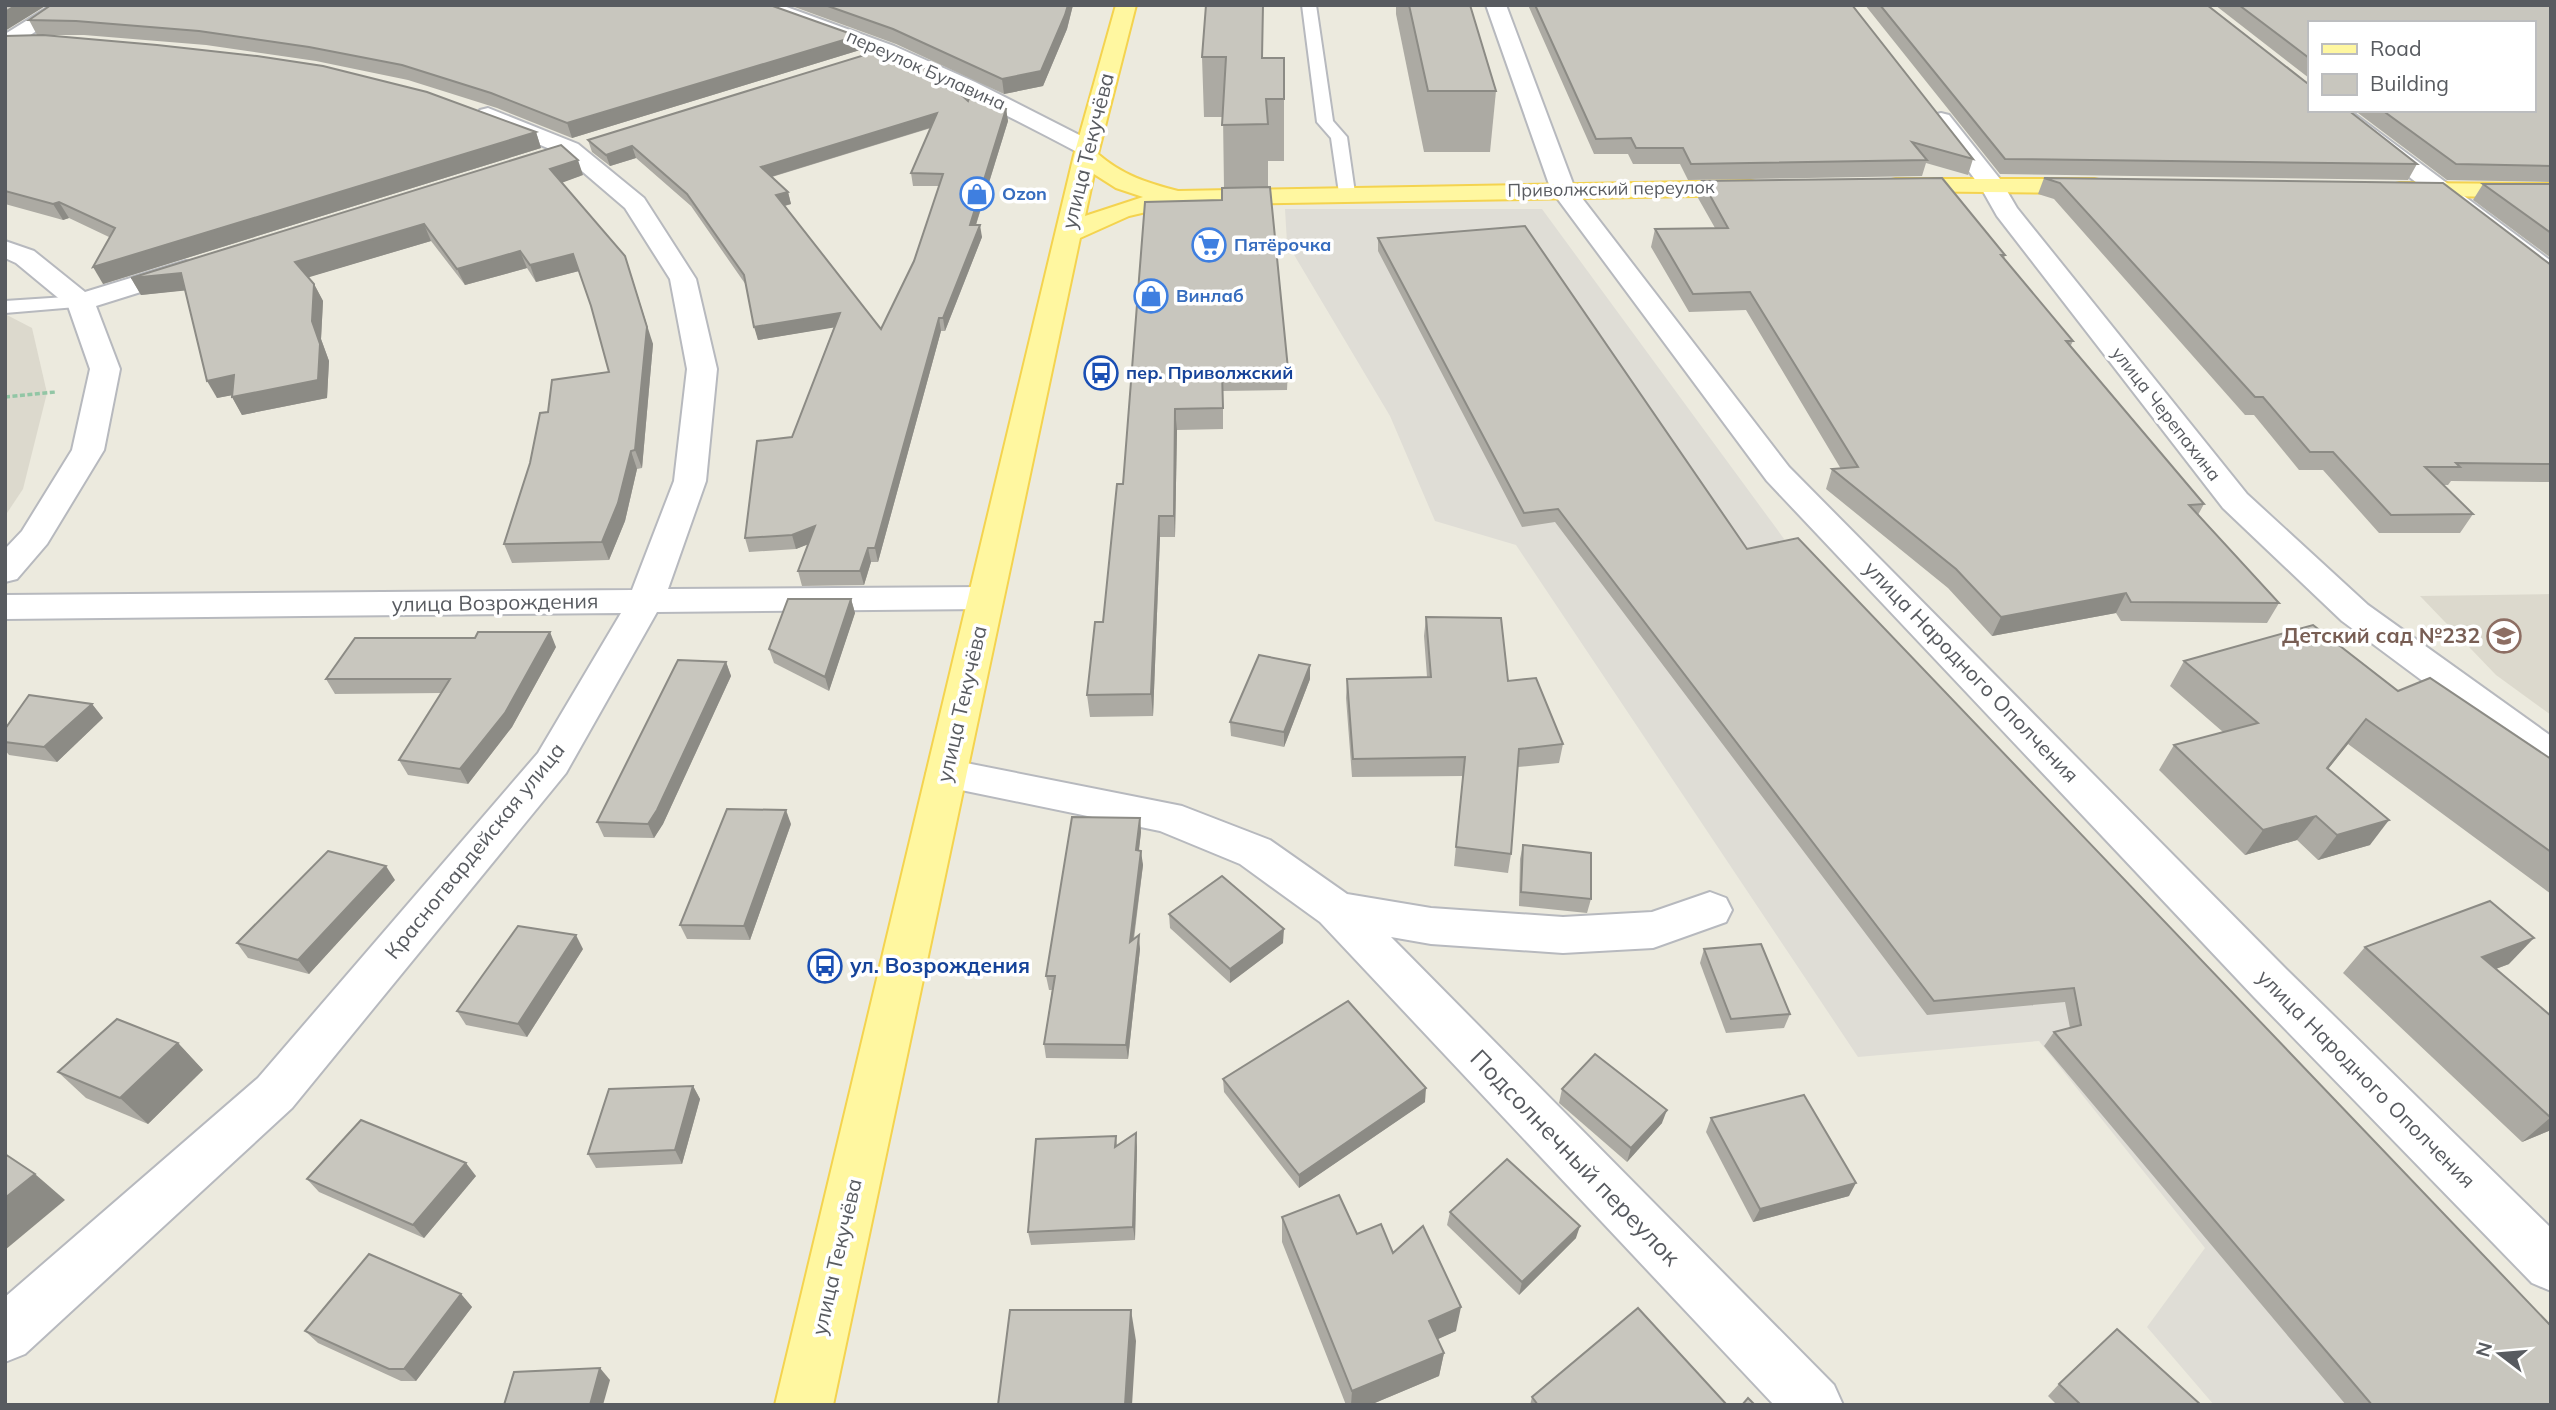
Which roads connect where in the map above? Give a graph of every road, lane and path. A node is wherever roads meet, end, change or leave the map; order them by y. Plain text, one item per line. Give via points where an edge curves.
1 (66, 5) edge
2 (760, 5) edge
3 (1126, 5) edge
4 (1309, 5) edge
5 (1496, 5) edge
6 (6, 42) edge
7 (59, 43) edge
8 (888, 50) junction
9 (848, 62) edge
10 (1925, 100) edge
11 (463, 107) edge
12 (2337, 112) edge
13 (583, 145) junction
14 (1086, 151) junction
15 (530, 162) edge
16 (1991, 184) junction
17 (1866, 186) edge
18 (2123, 186) edge
19 (1770, 187) edge
20 (1563, 190) junction
21 (2383, 190) edge
22 (2438, 190) junction
23 (2551, 191) edge
24 (1347, 193) junction
25 (1175, 198) junction
26 (1068, 234) junction
27 (5, 249) edge
28 (213, 261) edge
29 (2551, 274) edge
30 (82, 302) junction
31 (5, 307) edge
32 (5, 571) edge
33 (985, 598) junction
34 (646, 601) junction
35 (5, 607) edge
36 (2551, 755) edge
37 (946, 774) junction
38 (1336, 910) junction
39 (1710, 910) dead end
40 (2551, 1265) edge
41 (5, 1335) edge
42 (804, 1405) edge
43 (1814, 1405) edge

1 - 6 street
2 - 8 street, переулок Булавина
3 - 14 main road, улица Текучёва
4 - 24 lane via 1325,122 1339,137
5 - 20 street, улица Народного Ополчения
6 - 7 street
8 - 9 street
8 - 14 street, переулок Булавина via 993,97
10 - 16 street, улица Черепахина
11 - 13 street, Красногвардейская улица
12 - 22 street
13 - 15 street
13 - 34 street, Красногвардейская улица via 635,203 683,279 702,369 690,481
14 - 25 main road, Приволжский переулок via 1102,171 1121,183
14 - 26 main road, улица Текучёва
16 - 17 main road
16 - 18 main road
16 - 36 street, улица Черепахина via 2006,211 2235,501 2355,613
19 - 20 main road, Приволжский переулок
20 - 24 main road, Приволжский переулок
20 - 40 street, улица Народного Ополчения via 1778,474 2270,983
21 - 22 main road
22 - 23 main road
22 - 29 street
24 - 25 main road, Приволжский переулок
25 - 26 main road, Приволжский переулок via 1105,214
26 - 33 main road, улица Текучёва
27 - 30 street via 25,257
28 - 30 street
30 - 31 lane
30 - 32 street via 105,369 88,450 35,537
33 - 34 street, улица Возрождения
33 - 37 main road, улица Текучёва
34 - 35 street, улица Возрождения
34 - 41 street, Красногвардейская улица via 552,763 275,1093
37 - 38 street, Подсолнечный переулок via 1167,817 1255,852
37 - 42 main road, улица Текучёва
38 - 39 street, Подсолнечный переулок via 1431,926 1563,935 1653,930
38 - 43 street, Подсолнечный переулок

